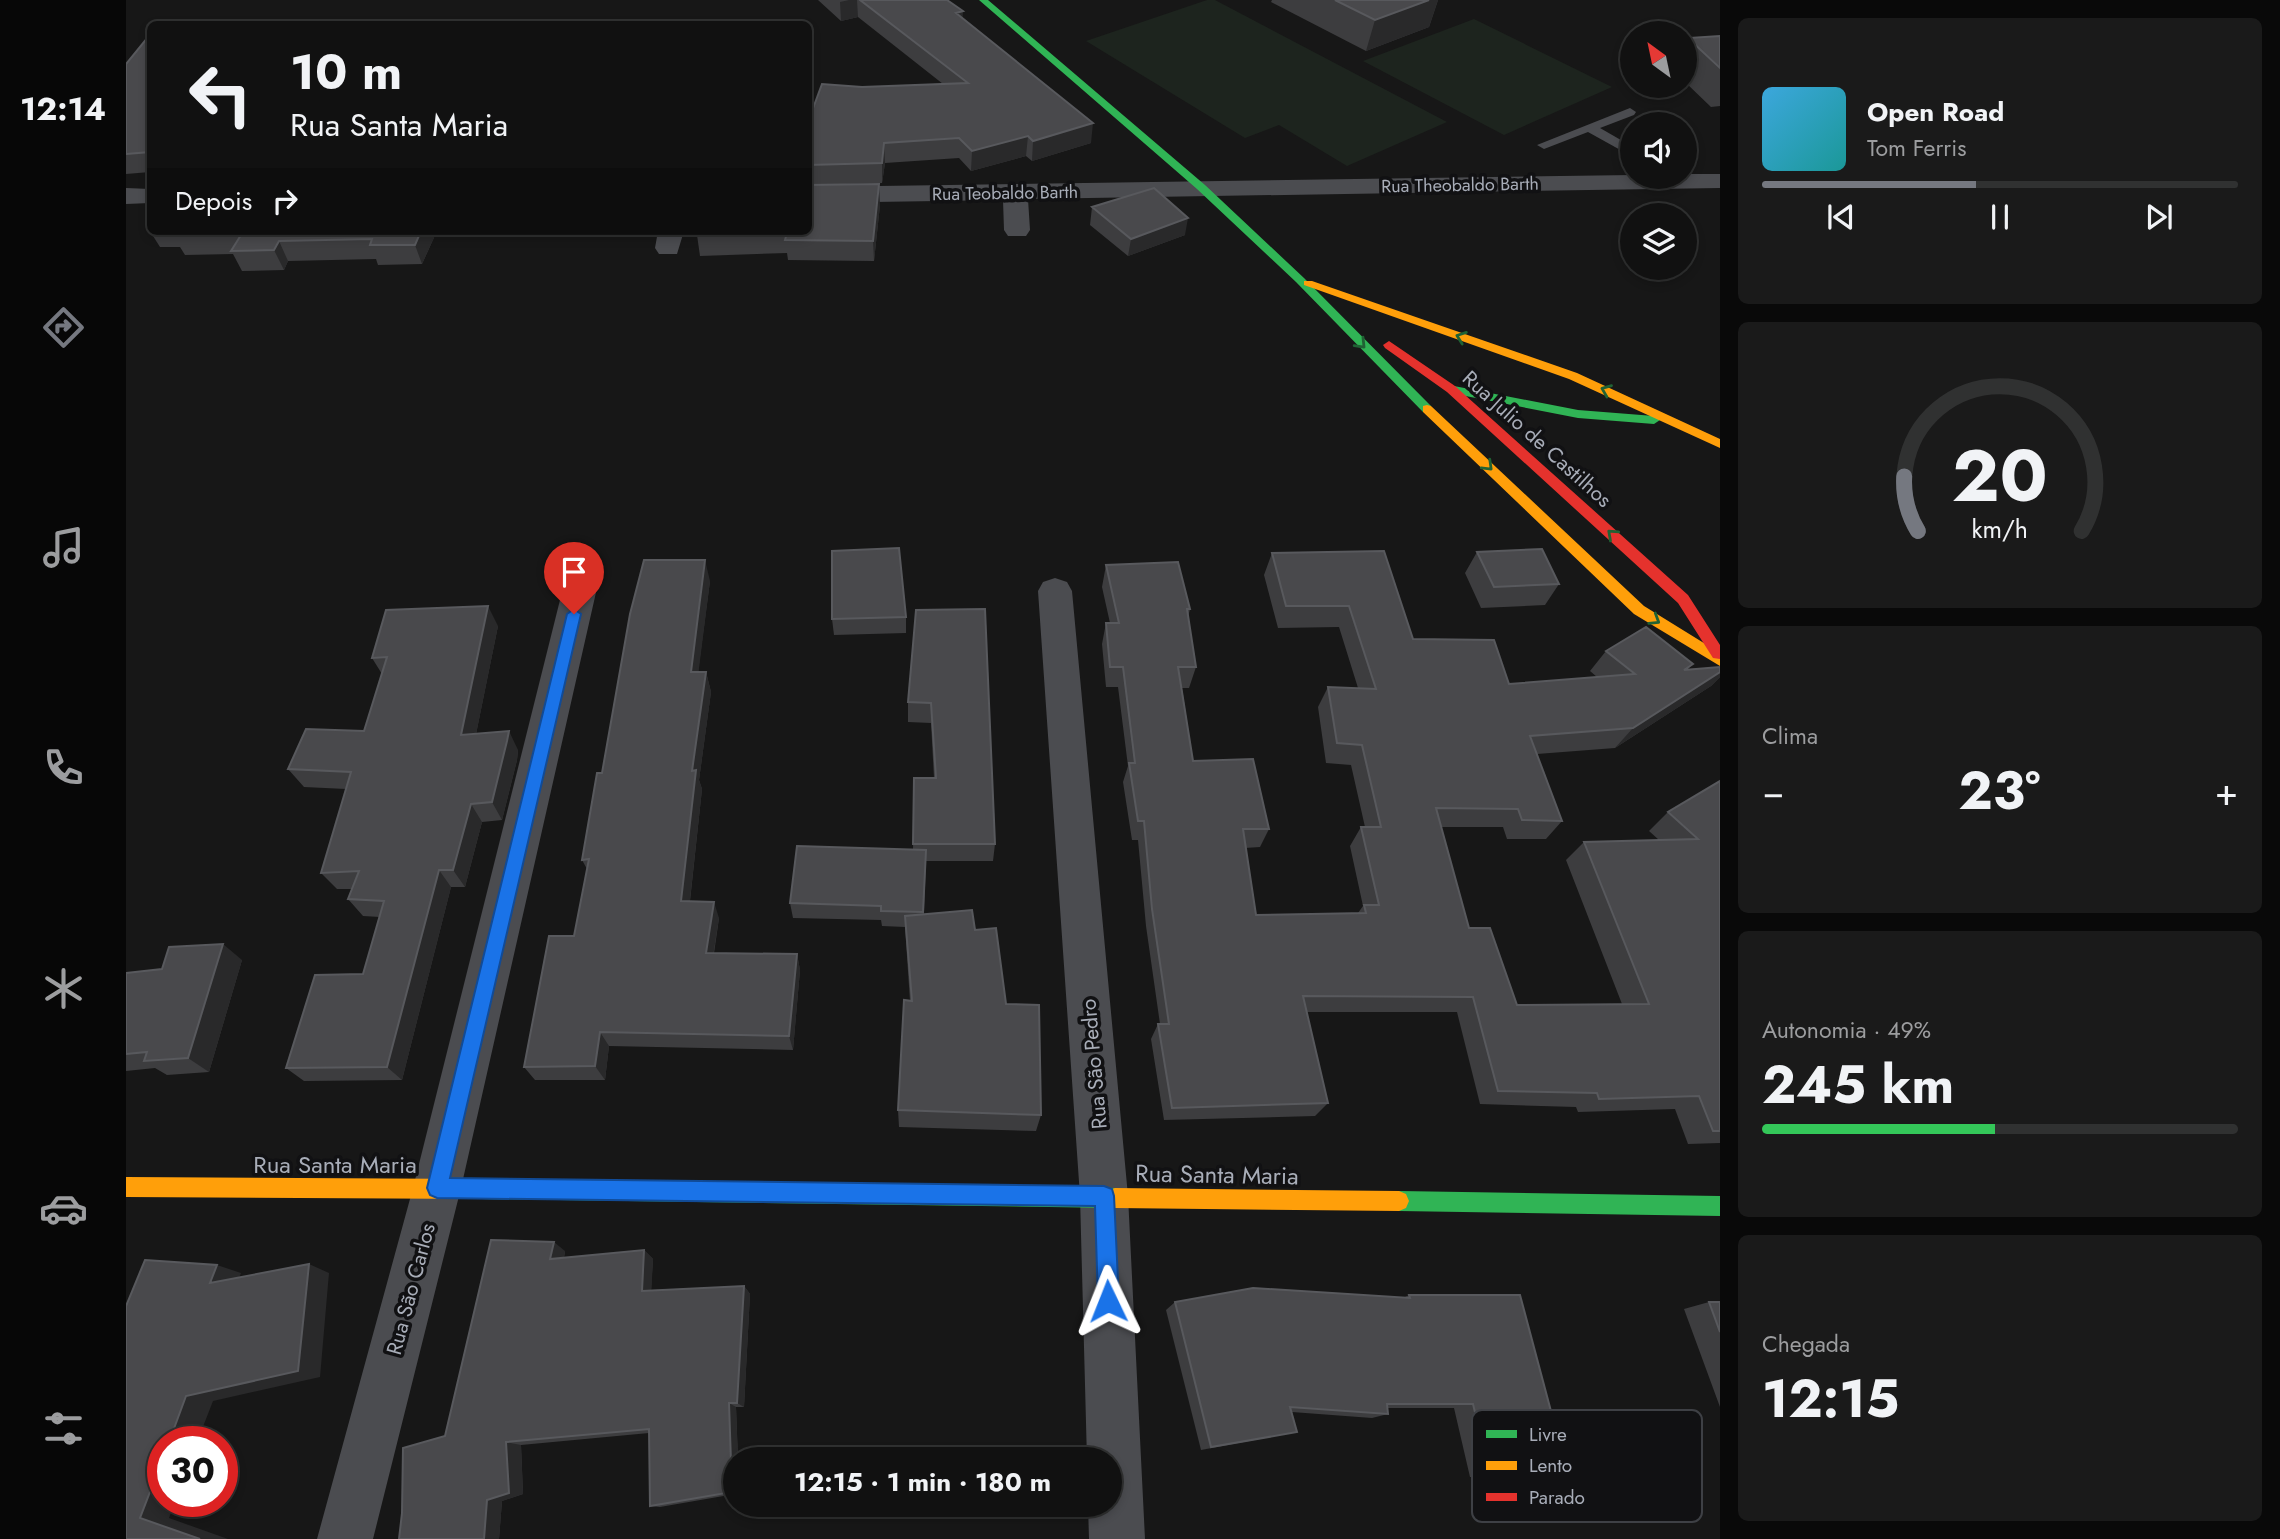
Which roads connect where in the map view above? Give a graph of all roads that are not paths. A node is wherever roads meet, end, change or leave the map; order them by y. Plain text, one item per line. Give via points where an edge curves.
1 (983, 0) edge
2 (1630, 111) dead end
3 (1590, 128) junction
4 (1544, 145) dead end
5 (1620, 145) edge
6 (1620, 180) edge
7 (1697, 180) edge
8 (1720, 181) edge
9 (1201, 187) junction
10 (1015, 193) junction
11 (812, 195) edge
12 (126, 196) edge
13 (147, 196) edge
14 (1017, 230) dead end
15 (1300, 280) junction
16 (1484, 360) dead end
17 (1526, 360) junction
18 (1388, 372) junction
19 (1460, 372) dead end
20 (1451, 389) junction
21 (1578, 414) junction
22 (1438, 418) junction
23 (1666, 421) junction
24 (1555, 429) dead end
25 (1720, 444) edge
26 (1548, 453) dead end
27 (1544, 472) junction
28 (580, 588) dead end
29 (1055, 591) dead end
30 (1720, 659) edge
31 (126, 1187) edge
32 (437, 1188) junction
33 (1104, 1196) junction
34 (1720, 1206) edge
35 (345, 1539) edge
36 (1117, 1539) edge

1 - 9 main road, Rua Julio de Castilhos
2 - 3 lane
3 - 4 lane
3 - 5 lane
6 - 9 street, Rua Theobaldo Barth
7 - 8 street, Rua Theobaldo Barth
9 - 10 street, Rua Teobaldo Barth
9 - 15 main road, Rua Julio de Castilhos
10 - 11 street, Rua Teobaldo Barth
10 - 14 street
12 - 13 street
17 -> 15 main road
15 -> 18 main road, Rua Julio de Castilhos
15 - 20 main road, Rua Julio de Castilhos
16 - 17 main road
23 -> 17 main road via 1621,396
18 - 20 main road
18 - 22 main road, Rua Julio de Castilhos
19 - 20 main road
20 - 21 main road
20 - 22 main road
20 - 27 main road, Rua Julio de Castilhos
21 - 23 main road
21 - 24 main road
22 -> 30 main road, Rua Julio de Castilhos via 1639,610
23 - 25 main road
26 - 27 main road
30 -> 27 main road, Rua Julio de Castilhos via 1683,599
28 - 32 street, Rua São Carlos
29 - 33 street, Rua São Pedro
31 - 32 main road, Rua Santa Maria
32 - 33 main road, Rua Santa Maria
32 - 35 street, Rua São Carlos
33 - 34 main road, Rua Santa Maria
33 - 36 street, Rua São Pedro

